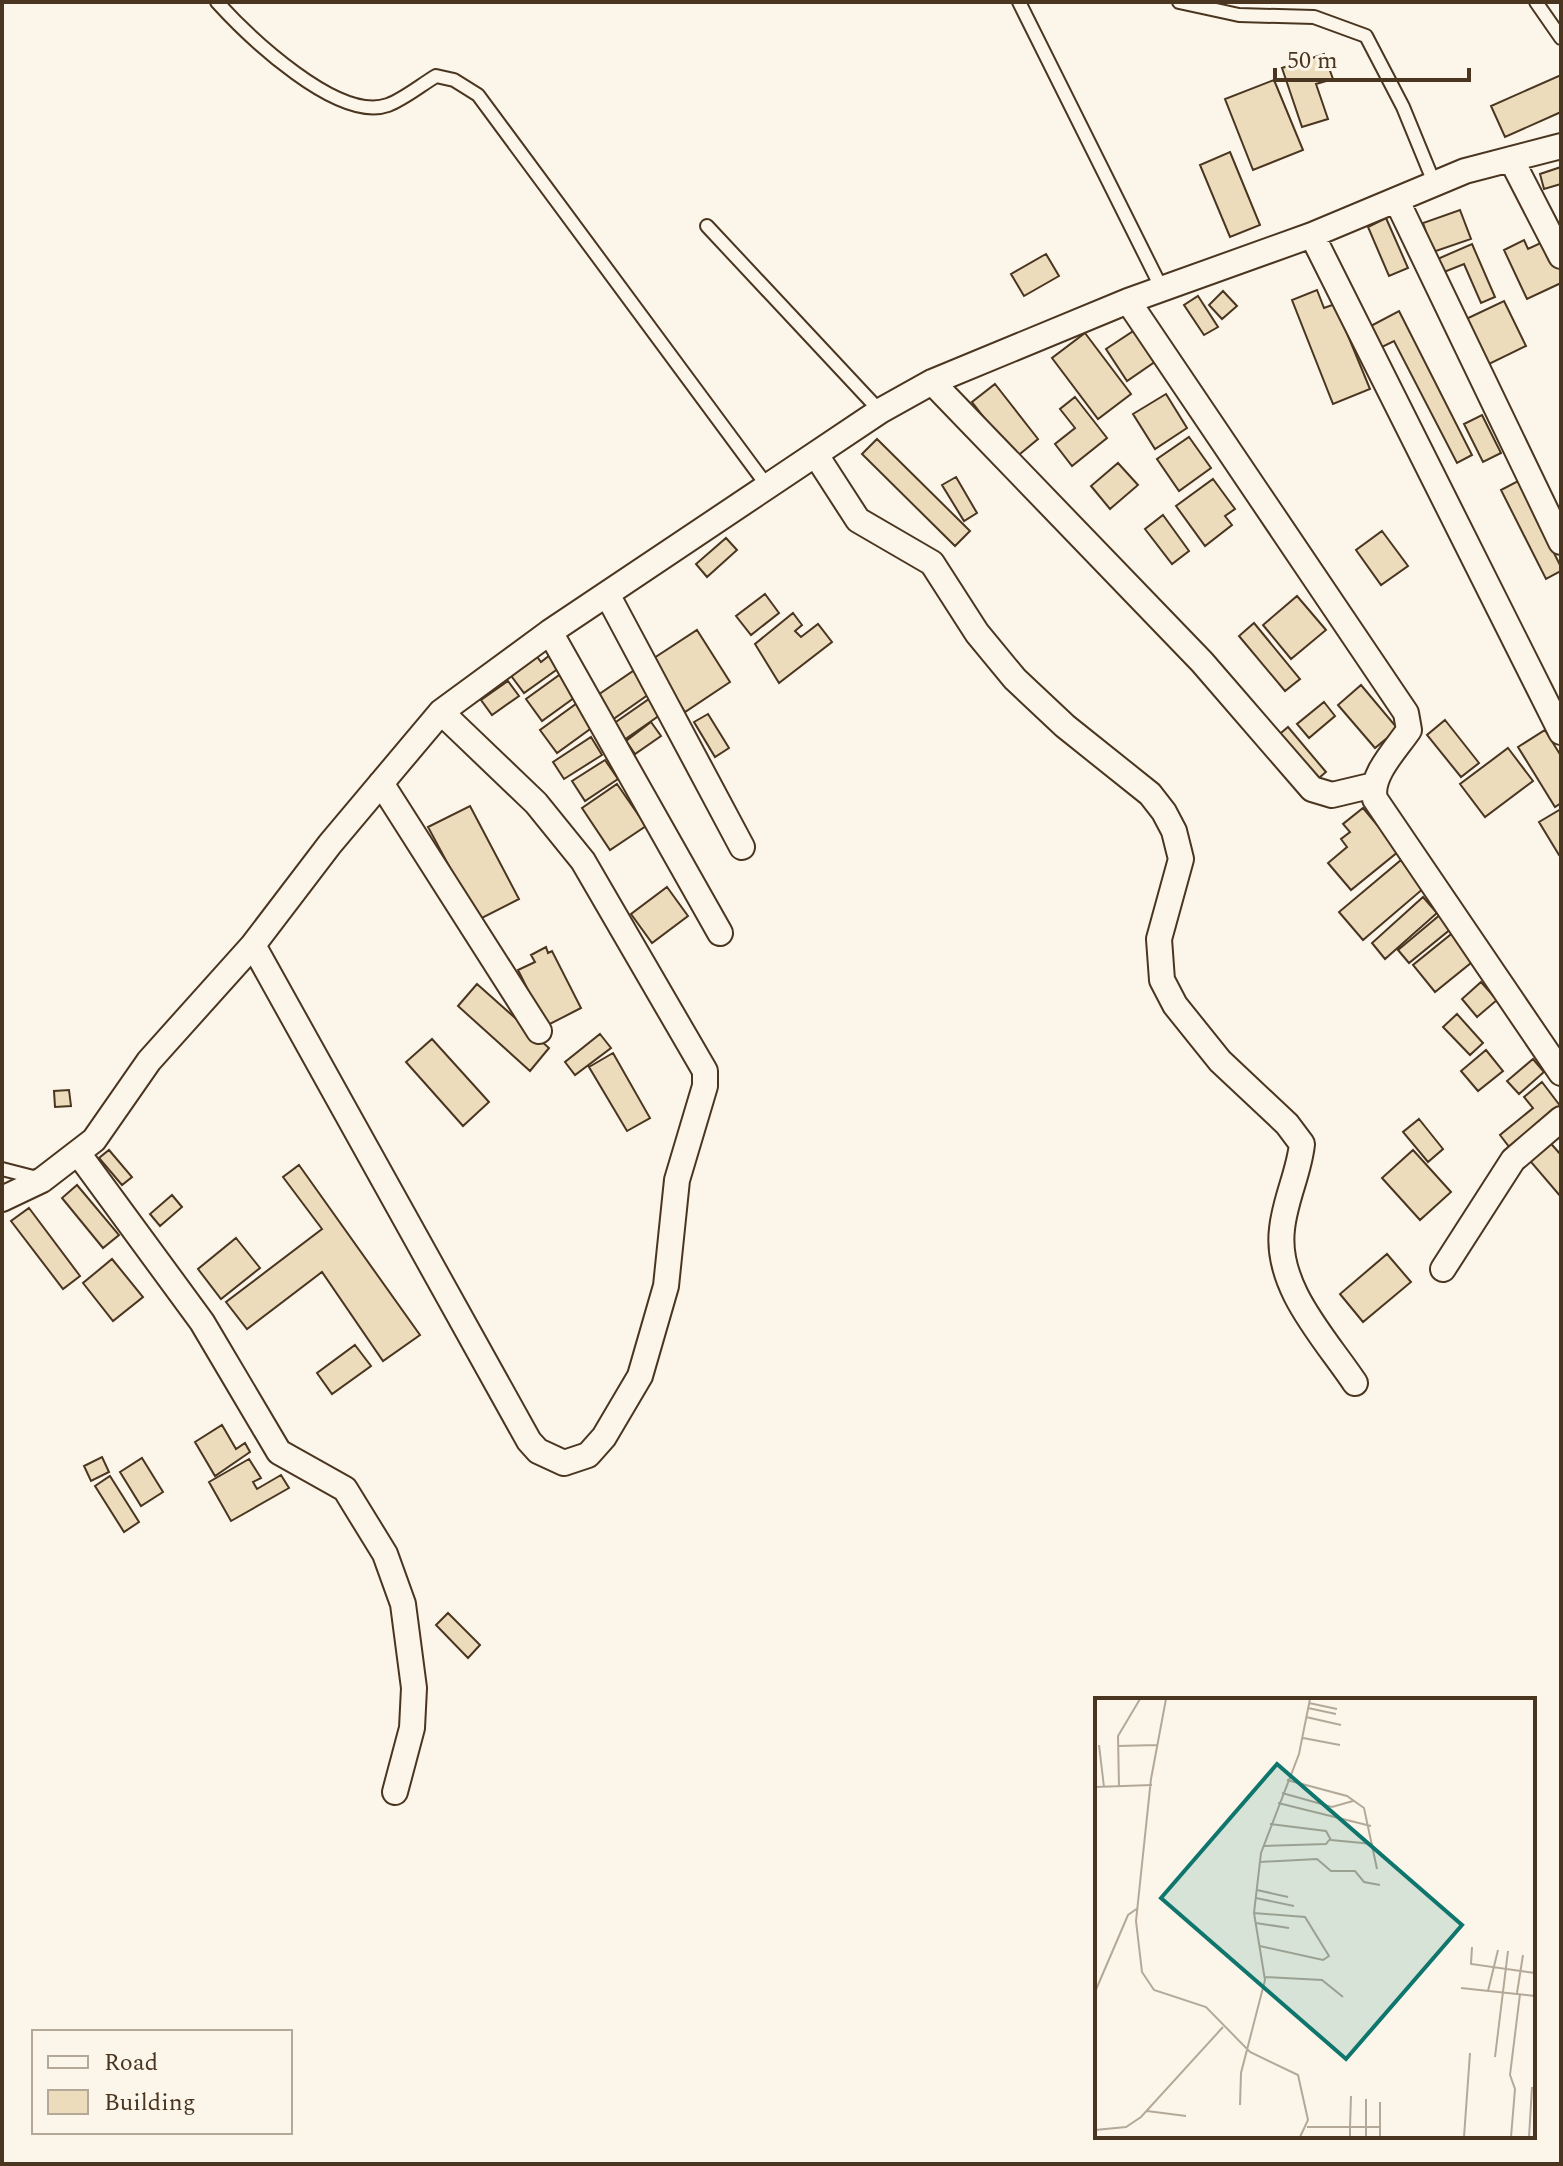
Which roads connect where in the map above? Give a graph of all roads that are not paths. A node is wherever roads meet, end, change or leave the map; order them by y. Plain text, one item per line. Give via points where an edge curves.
1 (217, 2) edge
2 (1019, 2) edge
3 (1179, 2) edge
4 (1536, 2) edge
5 (1561, 38) edge
6 (1561, 146) edge
7 (1511, 159) junction
8 (1435, 185) junction
9 (1397, 201) junction
10 (707, 226) dead end
11 (1312, 235) junction
12 (1561, 256) edge
13 (1162, 289) junction
14 (1128, 301) junction
15 (932, 382) junction
16 (880, 411) junction
17 (816, 455) junction
18 (768, 487) junction
19 (1561, 542) edge
20 (607, 594) junction
21 (550, 632) junction
22 (441, 712) junction
23 (1561, 732) edge
24 (381, 783) junction
25 (1374, 785) junction
26 (742, 847) dead end
27 (720, 933) dead end
28 (253, 945) junction
29 (539, 1031) dead end
30 (1561, 1073) edge
31 (1561, 1119) edge
32 (78, 1153) junction
33 (2, 1169) edge
34 (42, 1180) junction
35 (2, 1199) edge
36 (1443, 1269) dead end
37 (1355, 1383) dead end
38 (395, 1792) dead end

1 - 18 lane via 248,36 347,104 386,106 436,76 478,95
2 - 13 lane
3 - 8 lane via 1239,15 1314,17 1366,36
4 - 5 lane
6 - 7 street
7 - 8 street
7 - 12 street
8 - 9 street
9 - 11 street
9 - 19 street
10 - 16 lane
11 - 13 street
11 - 23 street
13 - 14 street
14 - 15 street
14 - 25 street via 1406,713 1409,730
15 - 16 street
15 - 25 street via 1202,662 1312,789 1332,795
16 - 17 street
17 - 18 street
17 - 37 street via 858,520 932,563 977,633 1015,679 1150,794 1164,812 1181,859 1159,939 1162,980 1220,1061 1302,1144 1285,1204 1282,1262 1293,1290
18 - 20 street
20 - 21 street
20 - 26 street
21 - 22 street
21 - 27 street
22 - 24 street
22 - 28 street via 536,803 583,861 705,1071 677,1180 666,1286 653,1341 640,1376 588,1455 564,1463 529,1441
24 - 28 street
24 - 29 street
25 - 30 street via 1380,811
28 - 32 street via 149,1061 105,1126
31 - 36 street via 1513,1160
32 - 34 street
32 - 38 street via 202,1322 279,1452 345,1489 385,1554 403,1604 414,1688 412,1728
33 - 34 lane
34 - 35 street

